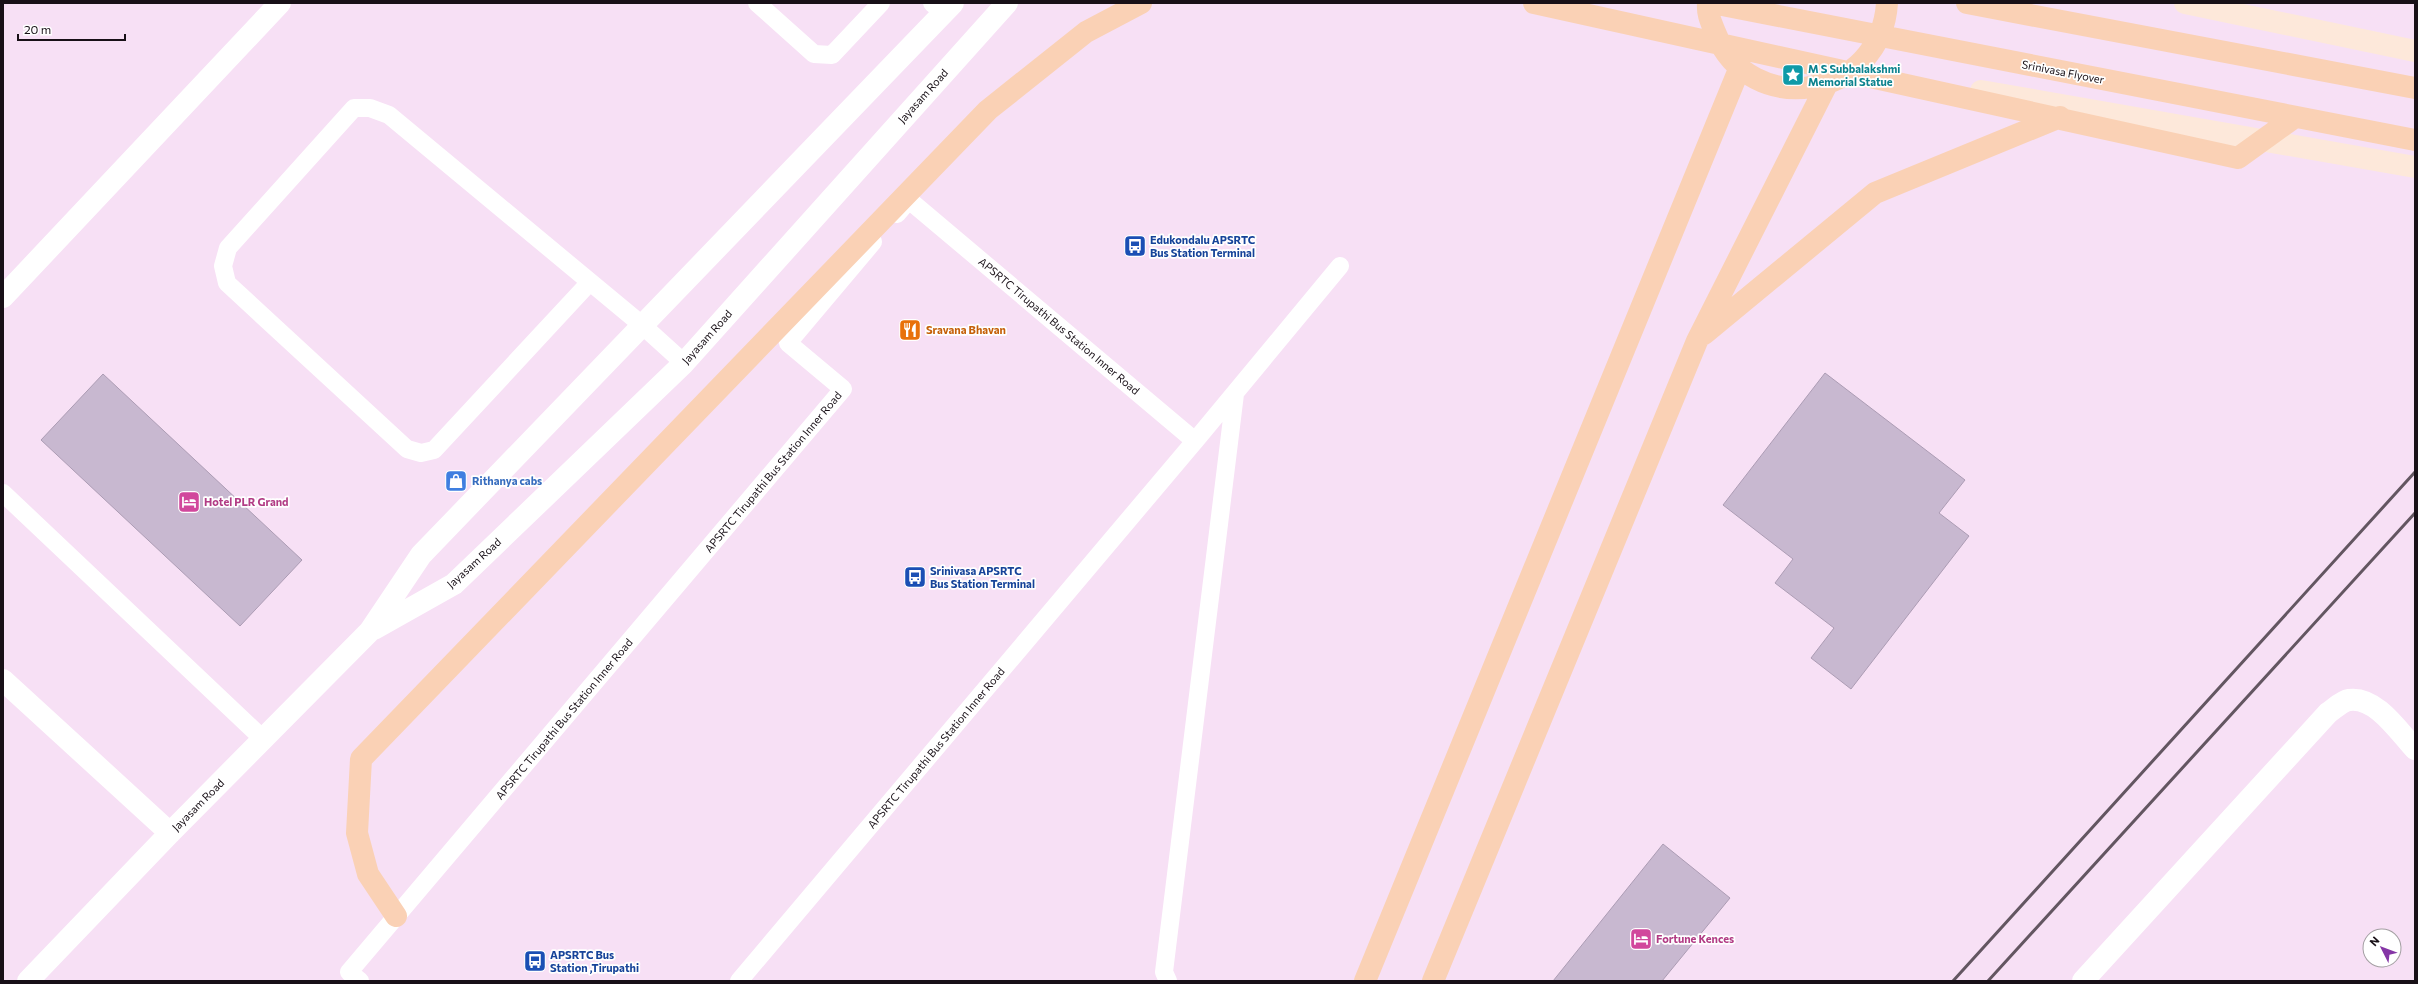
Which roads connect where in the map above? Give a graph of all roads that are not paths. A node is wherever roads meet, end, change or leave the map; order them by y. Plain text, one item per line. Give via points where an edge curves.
1 (280, 3) edge
2 (757, 3) edge
3 (882, 3) edge
4 (1007, 3) edge
5 (1141, 3) edge
6 (1534, 3) edge
7 (1577, 3) edge
8 (1708, 3) edge
9 (1712, 3) edge
10 (1887, 3) edge
11 (1967, 3) edge
12 (2186, 3) edge
13 (943, 6) edge
14 (1722, 50) junction
15 (2415, 51) edge
16 (1740, 67) junction
17 (1854, 70) junction
18 (1827, 84) junction
19 (2415, 88) edge
20 (2079, 108) junction
21 (2295, 117) junction
22 (2415, 140) edge
23 (2415, 167) edge
24 (1340, 266) dead end
25 (590, 282) junction
26 (3, 297) edge
27 (642, 325) junction
28 (1697, 340) junction
29 (684, 363) junction
30 (1235, 394) junction
31 (1195, 441) junction
32 (3, 493) edge
33 (370, 631) junction
34 (3, 680) edge
35 (263, 739) junction
36 (2415, 749) edge
37 (170, 833) junction
38 (396, 916) junction
39 (28, 981) edge
40 (360, 981) edge
41 (739, 981) edge
42 (1168, 981) edge
43 (1365, 981) edge
44 (1433, 981) edge
45 (2083, 981) edge

1 - 26 street
2 - 3 lane via 814,54 824,56 832,54
4 - 29 street, Jayasam Road
5 - 38 main road via 1086,32 988,110 361,759 357,833 368,874
6 - 21 main road via 2238,158
7 - 14 street
8 - 14 main road via 1708,13
9 - 21 main road, Srinivasa Flyover
10 - 17 main road via 1886,19 1875,47
11 - 19 main road
12 - 15 street
13 - 27 street, Jayasam Road
14 - 16 main road
16 - 18 main road via 1750,77 1788,89
16 - 43 main road
17 - 18 main road
17 - 20 street
18 - 28 main road
20 - 23 street
20 - 28 main road via 1875,193
21 - 22 main road, Srinivasa Flyover
24 - 30 lane, APSRTC Tirupathi Bus Station Inner Road
25 - 25 lane via 389,115 370,108 354,108 228,248 223,266 227,283 407,449 420,453 434,450
25 - 27 lane
27 - 29 lane
27 - 33 street, Jayasam Road via 421,555
28 - 44 main road
29 - 33 street, Jayasam Road via 454,584
30 - 31 lane, APSRTC Tirupathi Bus Station Inner Road
30 - 42 lane via 1164,972
31 - 38 lane, APSRTC Tirupathi Bus Station Inner Road via 909,200 788,343 843,390
31 - 41 lane, APSRTC Tirupathi Bus Station Inner Road
32 - 35 lane
33 - 35 street, Jayasam Road
34 - 37 street
35 - 37 street, Jayasam Road
36 - 45 street via 2377,709 2361,700 2348,700 2328,713
37 - 39 street, Jayasam Road
38 - 40 lane, APSRTC Tirupathi Bus Station Inner Road via 349,972

